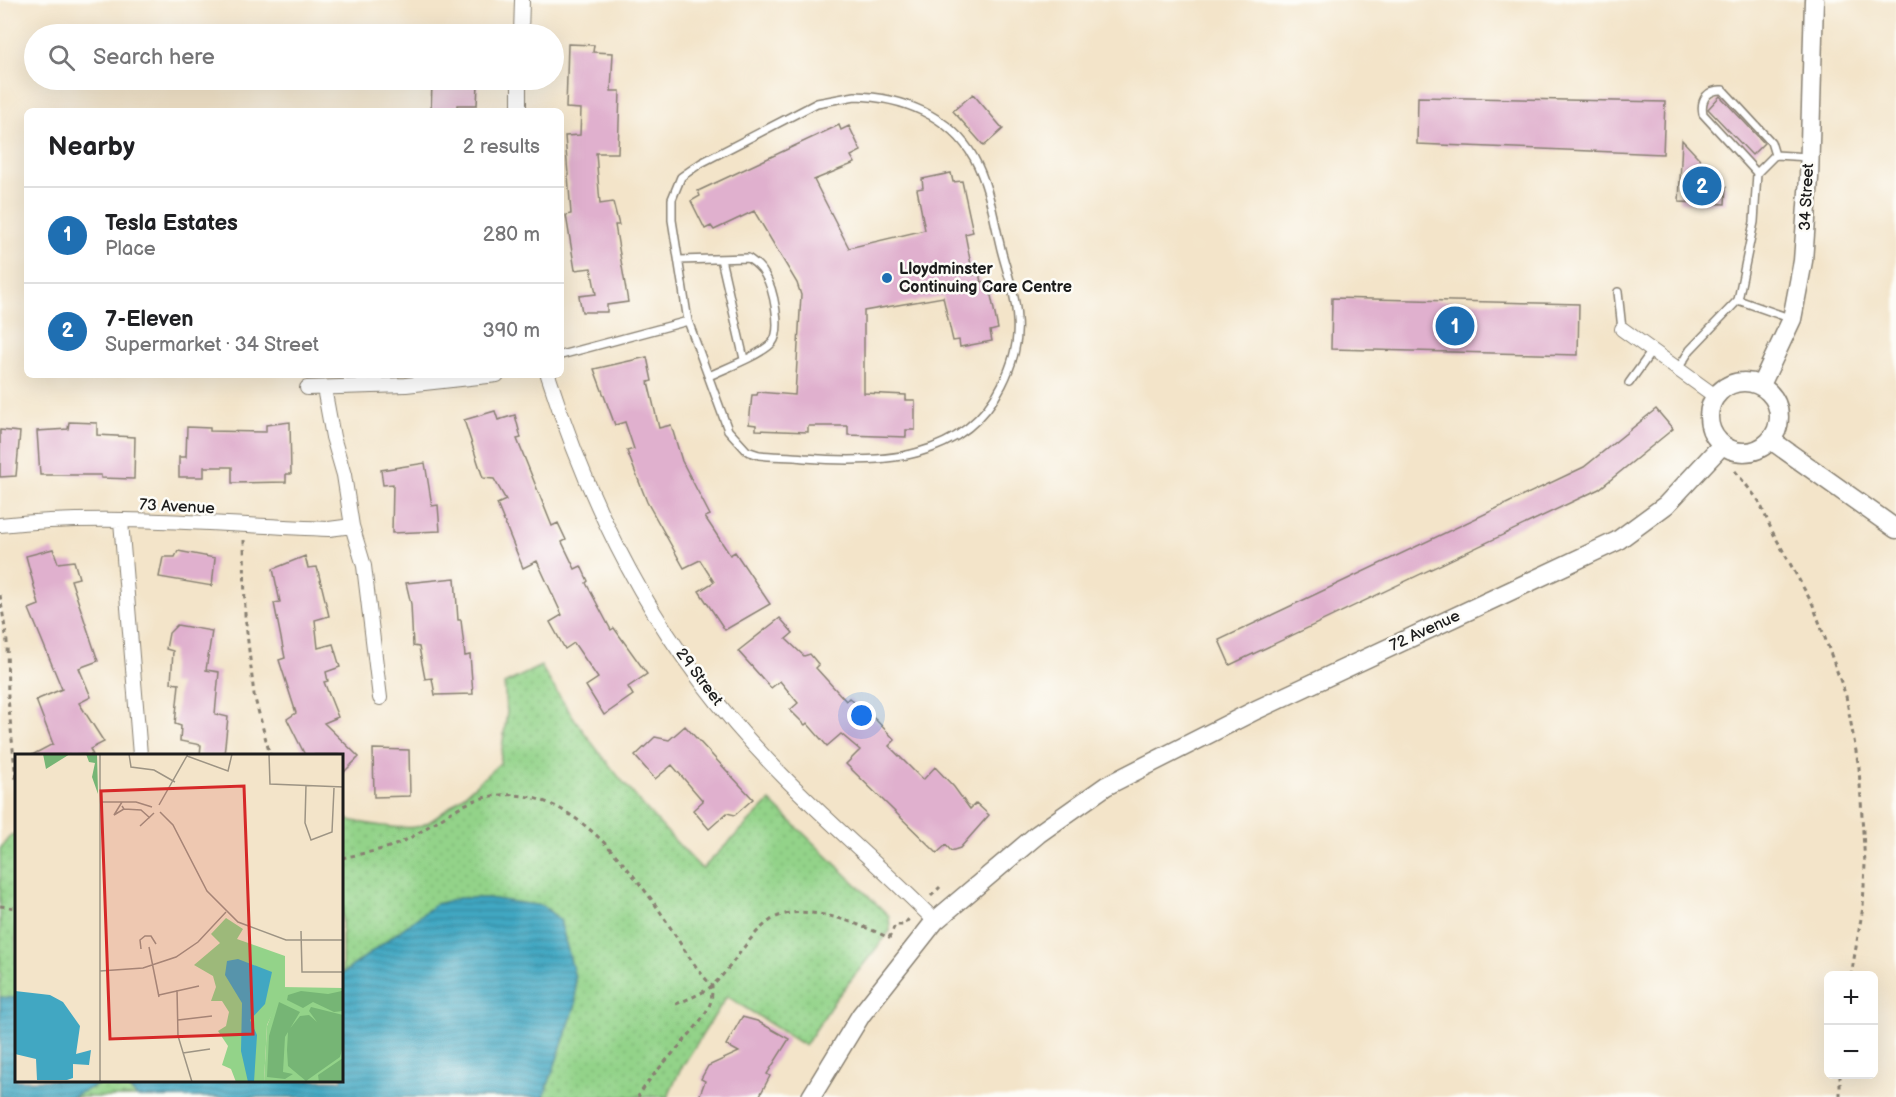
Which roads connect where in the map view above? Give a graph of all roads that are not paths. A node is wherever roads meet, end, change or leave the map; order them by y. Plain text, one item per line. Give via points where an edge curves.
1 (522, 0) edge
2 (1814, 0) edge
3 (521, 24) edge
4 (519, 90) edge
5 (519, 108) edge
6 (1775, 155) junction
7 (1809, 157) junction
8 (1757, 173) junction
9 (721, 259) junction
10 (679, 260) junction
11 (1618, 292) dead end
12 (1738, 300) junction
13 (1792, 319) junction
14 (688, 321) junction
15 (1622, 329) joint
16 (1652, 351) junction
17 (564, 355) edge
18 (744, 359) junction
19 (1678, 369) junction
20 (709, 375) junction
21 (474, 378) edge
22 (549, 378) edge
23 (1629, 383) dead end
24 (1761, 385) junction
25 (307, 388) dead end
26 (324, 388) junction
27 (1715, 396) junction
28 (1771, 440) junction
29 (1722, 445) junction
30 (121, 521) junction
31 (0, 525) edge
32 (352, 526) junction
33 (1896, 529) edge
34 (380, 698) dead end
35 (140, 754) edge
36 (935, 921) junction
37 (811, 1097) edge

1 - 3 street
2 - 7 street, 34 Street
4 - 5 street
6 - 7 lane
6 - 8 lane
6 - 8 lane via 1771,142 1723,90 1711,91 1702,104 1703,114
7 - 13 street, 34 Street via 1803,261
8 - 12 lane via 1754,222
9 - 10 lane
9 - 18 lane
9 - 18 lane via 748,258 754,262 766,277 773,300 777,329 772,342
10 - 14 lane
10 - 20 lane via 672,199 681,177 817,103 868,96 924,111 960,139 974,158 987,190 1014,300 1017,339 998,395 979,420 956,438 925,452 866,461 759,455 747,451 728,430
11 - 15 lane
12 - 13 lane
12 - 19 lane via 1690,350
13 - 24 street, 34 Street
14 - 17 lane
14 - 20 lane
15 - 16 street
16 - 19 street
16 - 23 lane
18 - 20 lane
19 - 27 street
21 - 26 street
22 - 36 street, 29 Street via 608,532 653,615 714,698 782,775
24 - 27 street via 1731,383
24 - 28 street via 1779,410 1777,431
25 - 26 street
26 - 32 street
27 - 29 street via 1710,406 1710,427
28 - 29 street via 1753,452 1742,453
28 - 33 street
29 - 36 street, 72 Avenue via 1666,505 1617,541 1256,710 1107,786 1038,834
30 - 31 street, 73 Avenue
30 - 32 street, 73 Avenue via 329,529
30 - 35 street
32 - 34 street via 364,566
36 - 37 street via 861,1016

